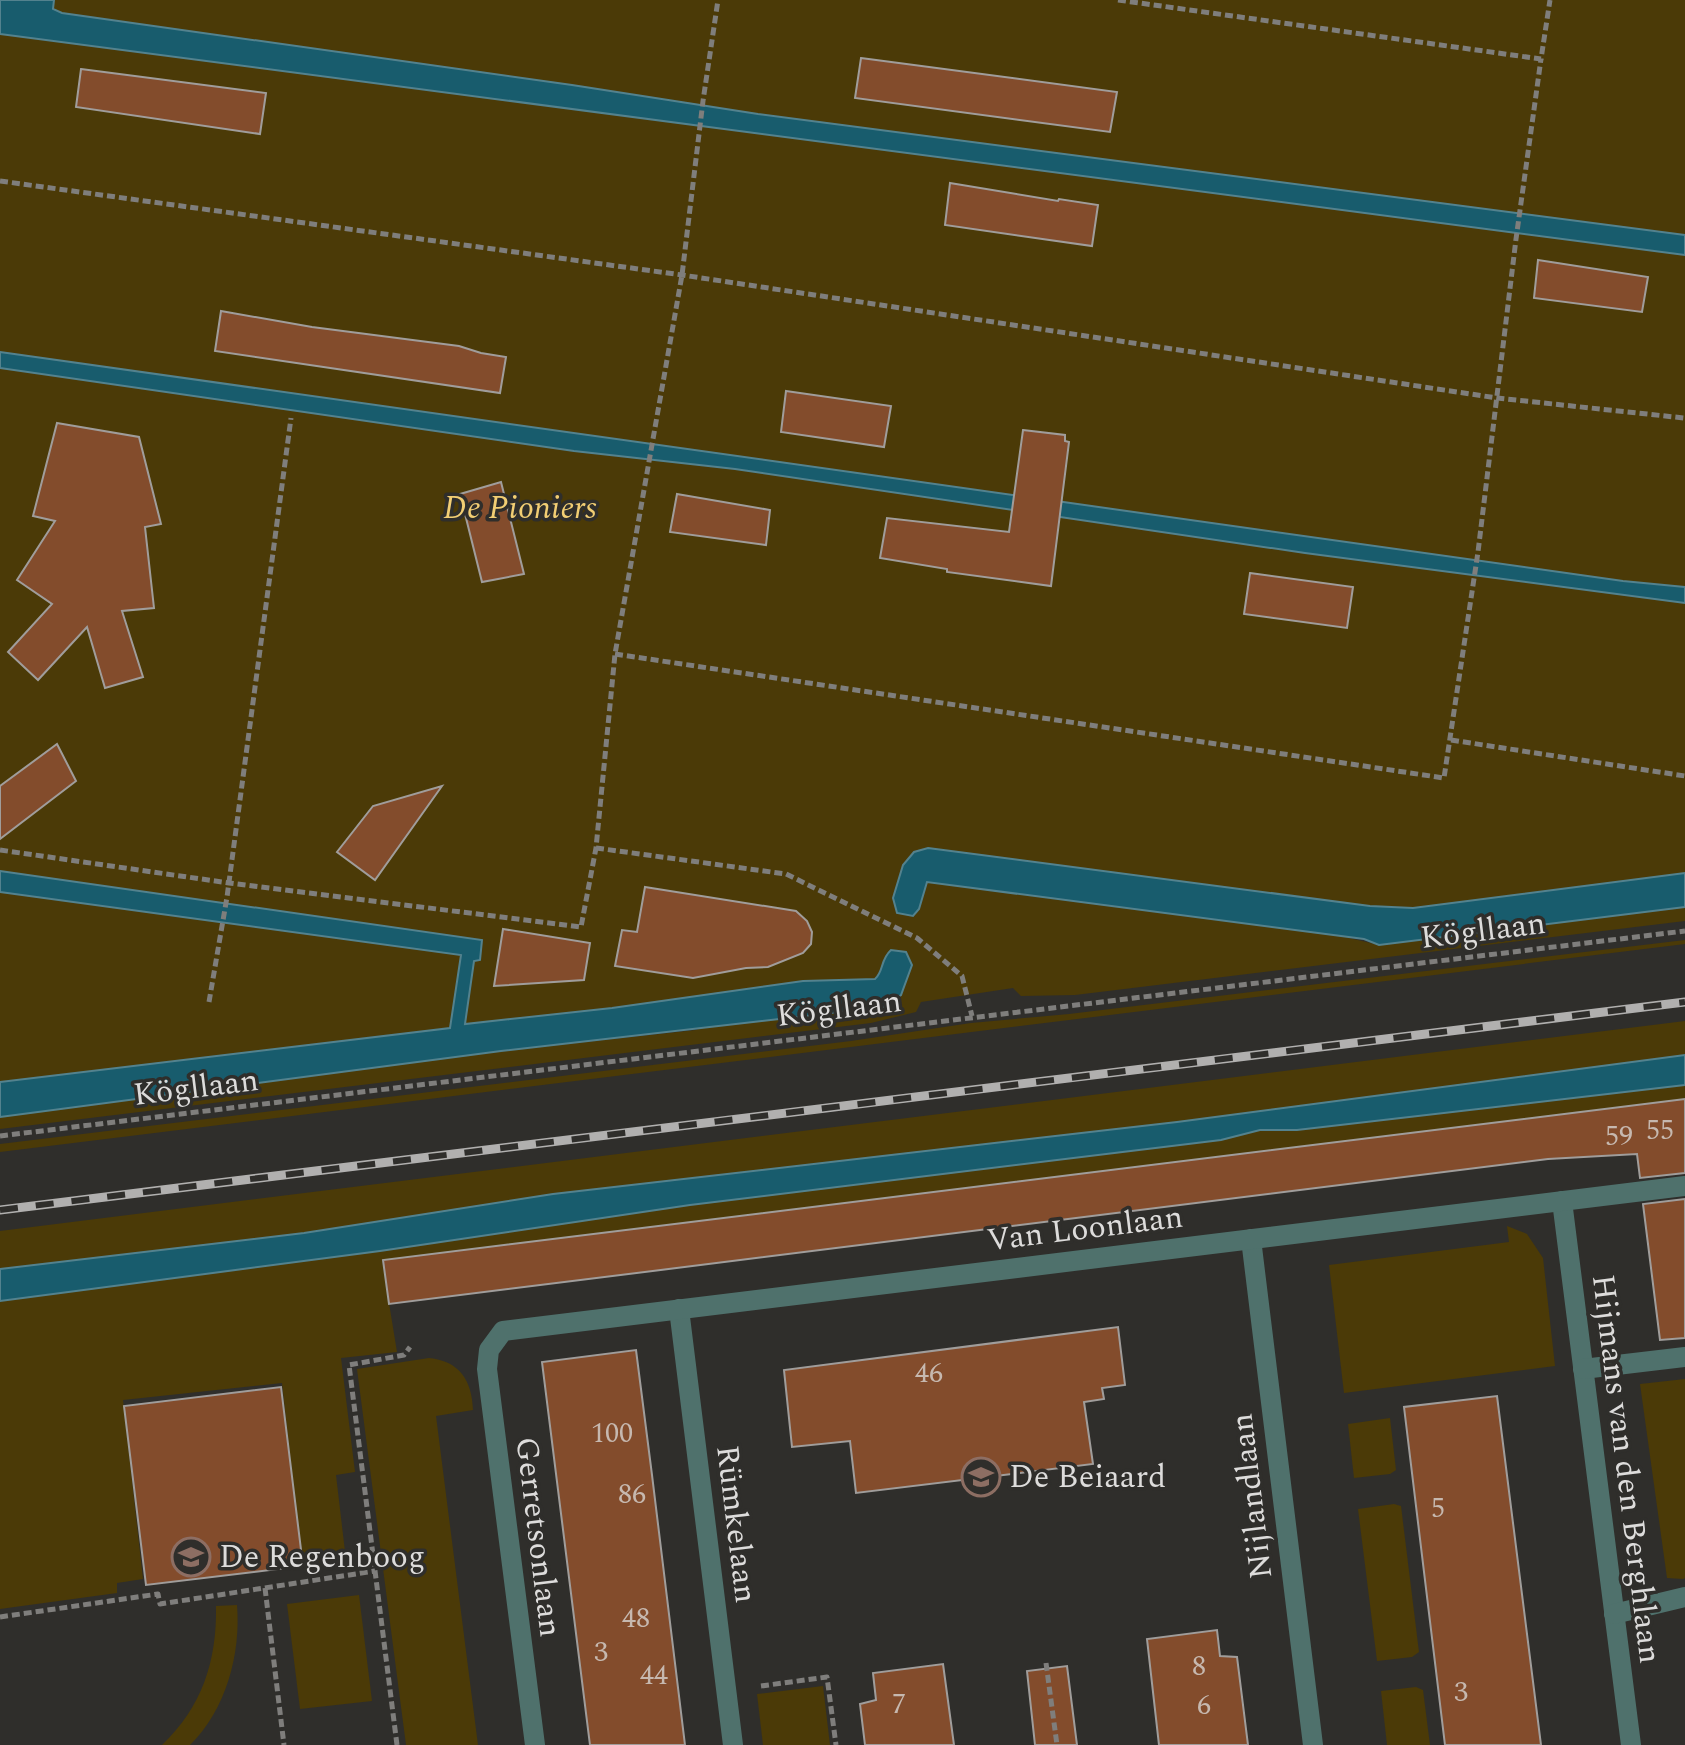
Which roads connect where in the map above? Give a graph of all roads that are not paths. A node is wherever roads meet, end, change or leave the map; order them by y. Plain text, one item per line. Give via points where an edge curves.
1 (1685, 1186) edge
2 (1562, 1201) junction
3 (1251, 1239) junction
4 (679, 1309) junction
5 (496, 1338) joint
6 (1685, 1357) edge
7 (1583, 1369) junction
8 (1685, 1597) edge
9 (1614, 1614) junction
10 (535, 1745) edge
11 (733, 1745) edge
12 (1313, 1745) edge
13 (1631, 1745) edge

1 - 2 street, Van Loonlaan
2 - 3 street, Van Loonlaan
2 - 7 street, Hijmans van den Berghlaan
3 - 4 street, Van Loonlaan
3 - 12 street, Nijlandlaan
4 - 5 street, Van Loonlaan via 503,1331
4 - 11 street, Rümkelaan
5 - 10 street, Gerretsonlaan via 487,1369
6 - 7 street
7 - 9 street, Hijmans van den Berghlaan
8 - 9 street
9 - 13 street, Hijmans van den Berghlaan

